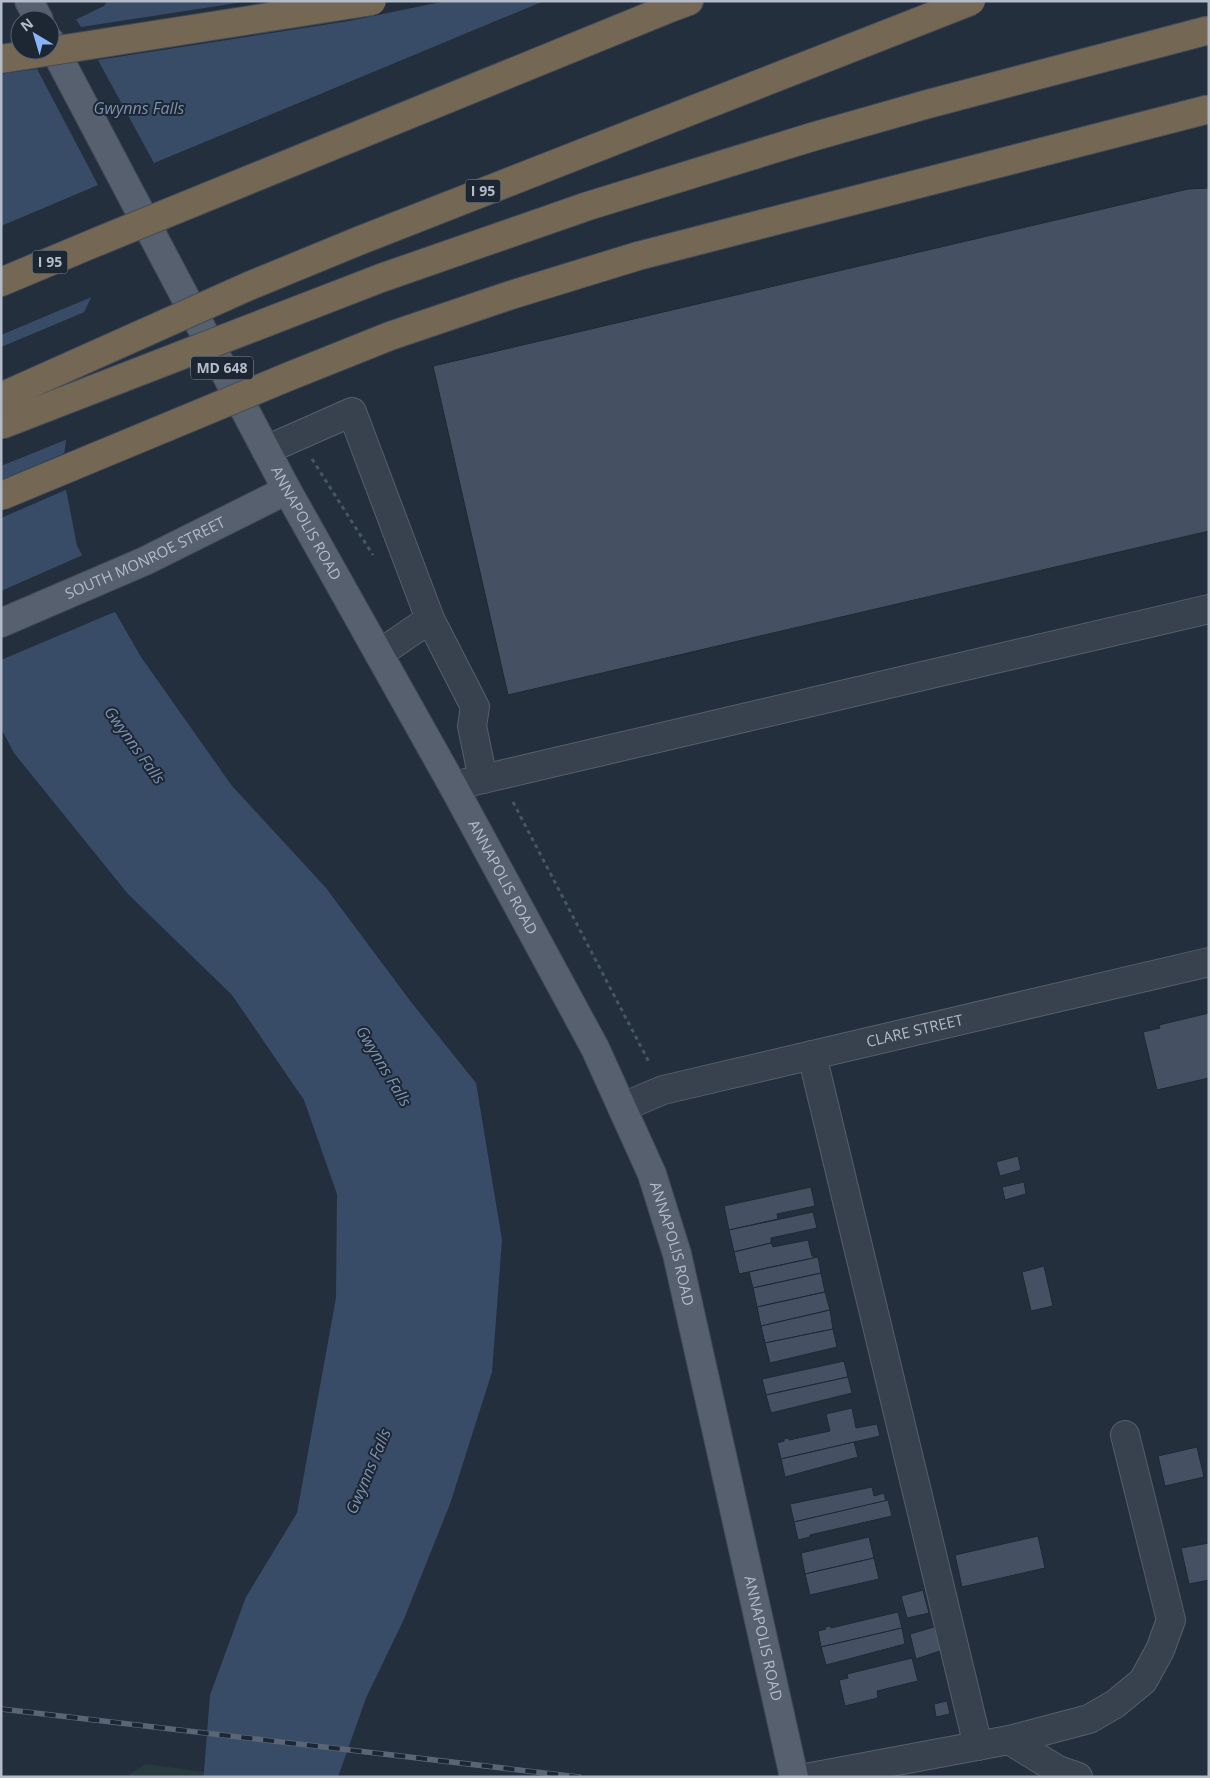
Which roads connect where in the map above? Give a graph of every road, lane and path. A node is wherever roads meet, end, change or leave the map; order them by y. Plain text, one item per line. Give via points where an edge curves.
1 (372, 1) edge
2 (971, 1) edge
3 (681, 3) edge
4 (1209, 30) edge
5 (1, 59) edge
6 (60, 60) edge
7 (1209, 109) edge
8 (1, 282) edge
9 (1, 396) edge
10 (1, 425) edge
11 (266, 450) junction
12 (288, 490) junction
13 (1, 496) edge
14 (1209, 609) edge
15 (430, 619) junction
16 (1, 623) edge
17 (379, 654) junction
18 (483, 780) junction
19 (453, 786) junction
20 (1209, 962) edge
21 (812, 1055) junction
22 (623, 1107) junction
23 (1125, 1436) dead end
24 (1009, 1740) junction
25 (978, 1746) junction
26 (794, 1777) edge
27 (811, 1777) edge
28 (1078, 1777) edge

1 - 5 highway, bridge
2 - 9 highway, I 95, bridge via 361,240
3 - 8 highway, I 95, bridge
4 - 10 highway, bridge via 901,112 588,206 381,278
6 - 11 main road, ANNAPOLIS ROAD / MD 648, bridge
7 - 13 highway, bridge via 638,256 511,294 390,336
11 - 12 main road, ANNAPOLIS ROAD / MD 648
11 - 15 street via 352,412
12 - 16 main road, SOUTH MONROE STREET via 145,561
12 - 17 main road, ANNAPOLIS ROAD / MD 648
14 - 18 street
15 - 17 street
15 - 18 street via 475,707 472,726
17 - 19 main road, ANNAPOLIS ROAD / MD 648
18 - 19 street
19 - 22 main road, ANNAPOLIS ROAD / MD 648 via 595,1048
20 - 21 street, CLARE STREET
21 - 22 street, CLARE STREET via 663,1090
21 - 25 street
22 - 26 main road, ANNAPOLIS ROAD / MD 648 via 652,1174 677,1254
23 - 24 street via 1171,1620 1160,1650 1143,1681 1115,1704 1089,1719
24 - 25 street
24 - 28 street via 1058,1770
25 - 27 street

